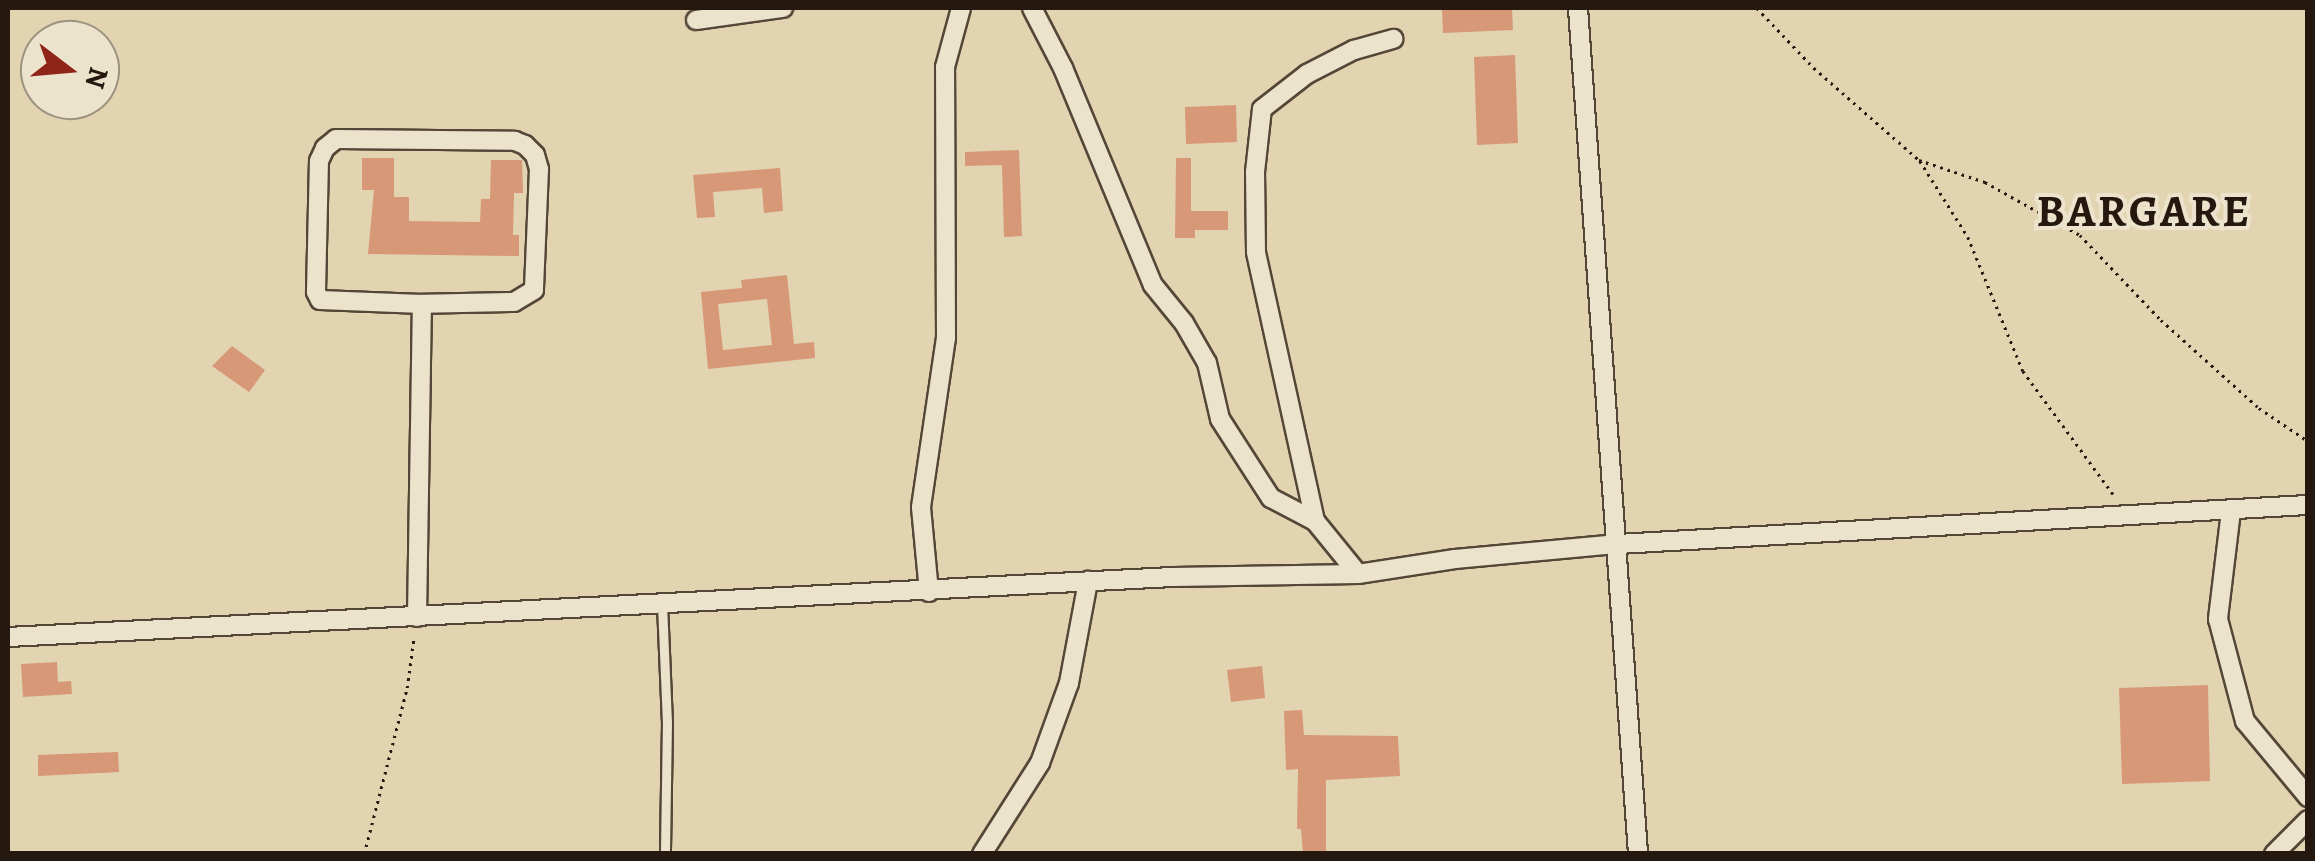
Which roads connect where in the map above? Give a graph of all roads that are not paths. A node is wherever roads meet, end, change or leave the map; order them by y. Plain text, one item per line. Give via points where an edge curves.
1 (783, 8) edge
2 (961, 8) edge
3 (1032, 8) edge
4 (1578, 8) edge
5 (696, 20) dead end
6 (1393, 39) dead end
7 (422, 304) junction
8 (2308, 504) edge
9 (2231, 512) junction
10 (1316, 520) junction
11 (1618, 544) junction
12 (1358, 574) junction
13 (1088, 581) junction
14 (929, 592) junction
15 (662, 604) junction
16 (416, 618) junction
17 (8, 637) edge
18 (2308, 798) edge
19 (2308, 820) edge
20 (664, 854) edge
21 (982, 854) edge
22 (1638, 854) edge
23 (2274, 854) edge

1 - 5 street
2 - 14 street via 945,67 946,338 920,507
3 - 10 street via 1152,284 1207,364 1220,419 1272,498
4 - 11 street
6 - 10 street via 1308,74 1262,109 1256,252
7 - 7 street via 514,302 534,290 539,170 525,145 336,138 325,148 320,300
7 - 16 street
8 - 9 street
9 - 11 street
9 - 18 street via 2218,619 2236,687 2245,720
10 - 12 street
11 - 12 street
11 - 22 street
12 - 13 street
13 - 14 street
13 - 21 street via 1069,683 1040,763
14 - 15 street
15 - 16 street
15 - 20 lane
16 - 17 street
19 - 23 street

